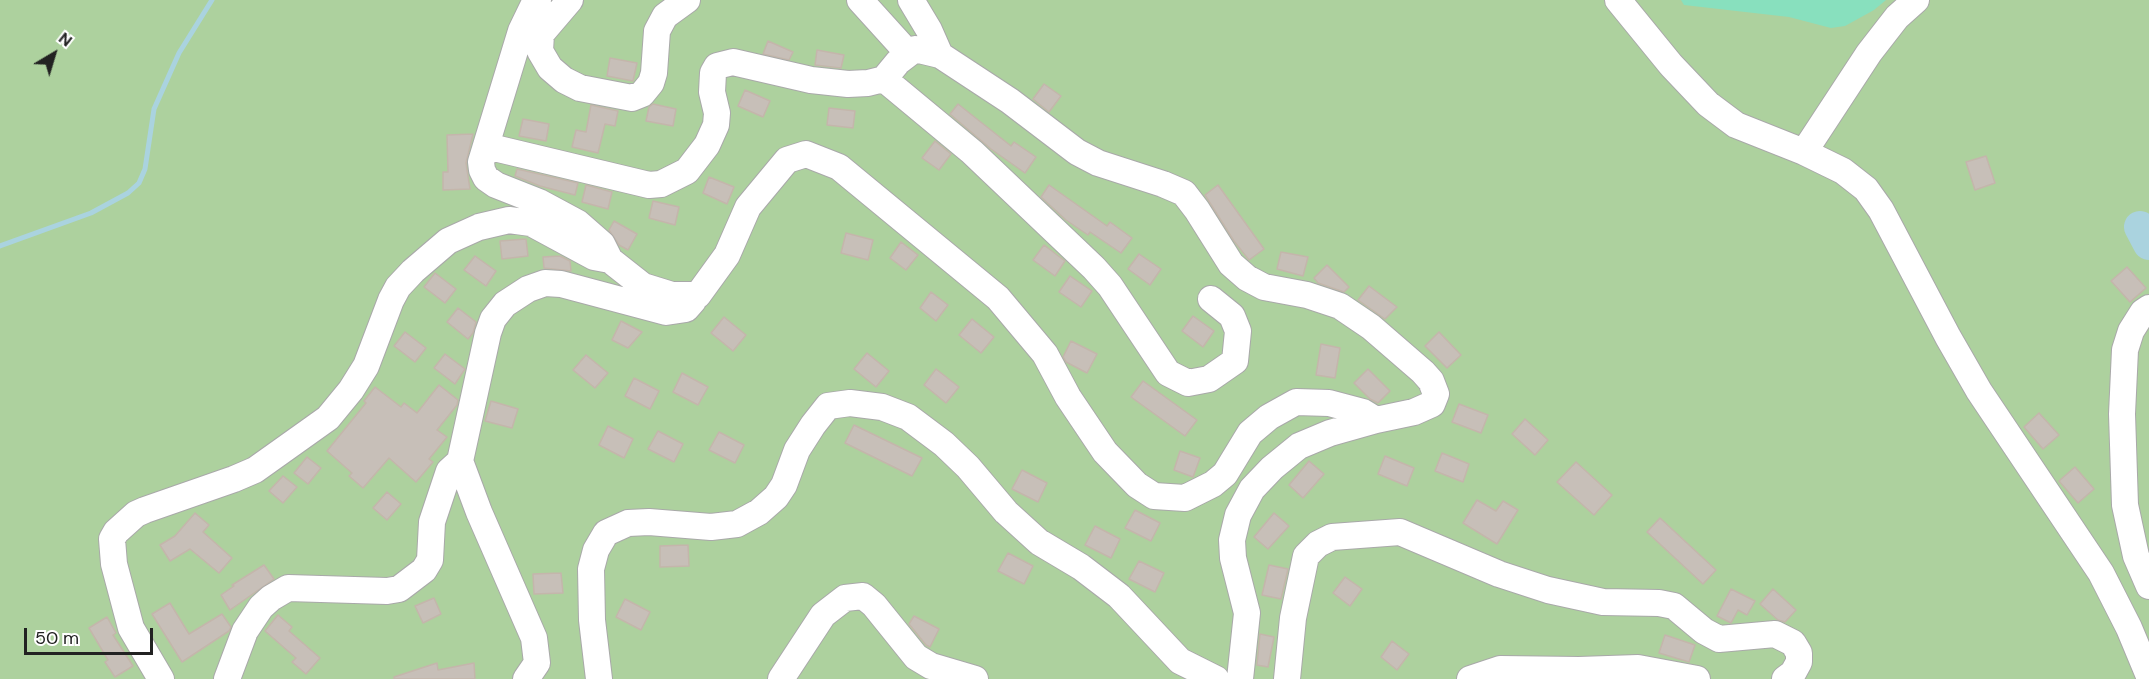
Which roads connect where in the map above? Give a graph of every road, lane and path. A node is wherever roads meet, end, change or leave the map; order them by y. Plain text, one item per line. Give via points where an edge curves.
1 (538, 0) edge
2 (570, 0) edge
3 (687, 0) edge
4 (860, 0) edge
5 (911, 0) edge
6 (1618, 0) edge
7 (1916, 0) edge
8 (908, 53) junction
9 (940, 55) junction
10 (884, 79) junction
11 (486, 146) junction
12 (1804, 152) junction
13 (610, 260) junction
14 (698, 295) junction
15 (1211, 299) dead end
16 (2149, 308) edge
17 (1376, 420) junction
18 (460, 461) junction
19 (2149, 586) edge
20 (2149, 676) edge
21 (161, 679) edge
22 (227, 679) edge
23 (526, 679) edge
24 (599, 679) edge
25 (781, 679) edge
26 (975, 679) edge
27 (1216, 679) edge
28 (1240, 679) edge
29 (1287, 679) edge
30 (1470, 679) edge
31 (1697, 679) edge
32 (1785, 679) edge

1 - 11 street via 521,30
2 - 3 street via 541,34 540,51 550,68 580,88 632,98 642,94 651,83 657,31 665,15
4 - 8 street
5 - 9 street
6 - 12 street via 1708,104 1736,125
7 - 12 street via 1869,53
8 - 9 street via 915,49
8 - 10 street
9 - 17 street via 1077,152 1184,193 1231,264 1248,278 1264,288 1307,295 1340,306 1390,343 1431,381 1436,394 1432,404 1414,412
10 - 11 street via 848,84 811,80 743,63 717,66 712,92 716,125 707,145 687,171 661,184 649,185
10 - 15 street via 972,152 1094,268 1168,374 1188,383 1209,380 1235,361 1238,331 1232,316
11 - 13 street via 481,162 486,178 578,223 602,244
12 - 20 street via 1843,171 1866,189 1881,210 1979,391 2101,573
13 - 14 street via 644,286 672,295
13 - 21 street via 594,257 531,224 509,220 448,241 398,286 366,366 328,418 255,470 144,510 116,532 112,539 114,564 131,628
14 - 17 street via 727,255 748,207 787,160 806,154 839,168 998,298 1045,354 1105,452 1137,485 1154,496 1185,498 1213,484 1225,474 1250,433 1296,402 1329,403 1363,412
14 - 18 street via 686,309 666,312 545,283 505,304 488,333
16 - 19 street via 2131,331 2125,350 2122,414 2125,505 2136,556
17 - 28 street via 1299,446 1252,489 1238,515 1232,540 1233,558 1247,613
18 - 22 street via 449,471 432,522 430,560 424,570 399,590 288,588 261,607 245,631
18 - 23 street via 534,638 537,663
24 - 27 street via 591,569 606,533 628,523 711,527 737,524 776,497 797,450 828,406 850,403 882,407 908,417 935,437 1039,542 1119,596 1180,661
25 - 26 street via 823,615 845,598 863,596 916,657 931,666
29 - 32 street via 1293,618 1306,556 1332,537 1400,532 1548,590 1603,602 1674,606 1719,639 1775,634 1793,642 1799,653 1799,662
30 - 31 street via 1500,669 1638,668

